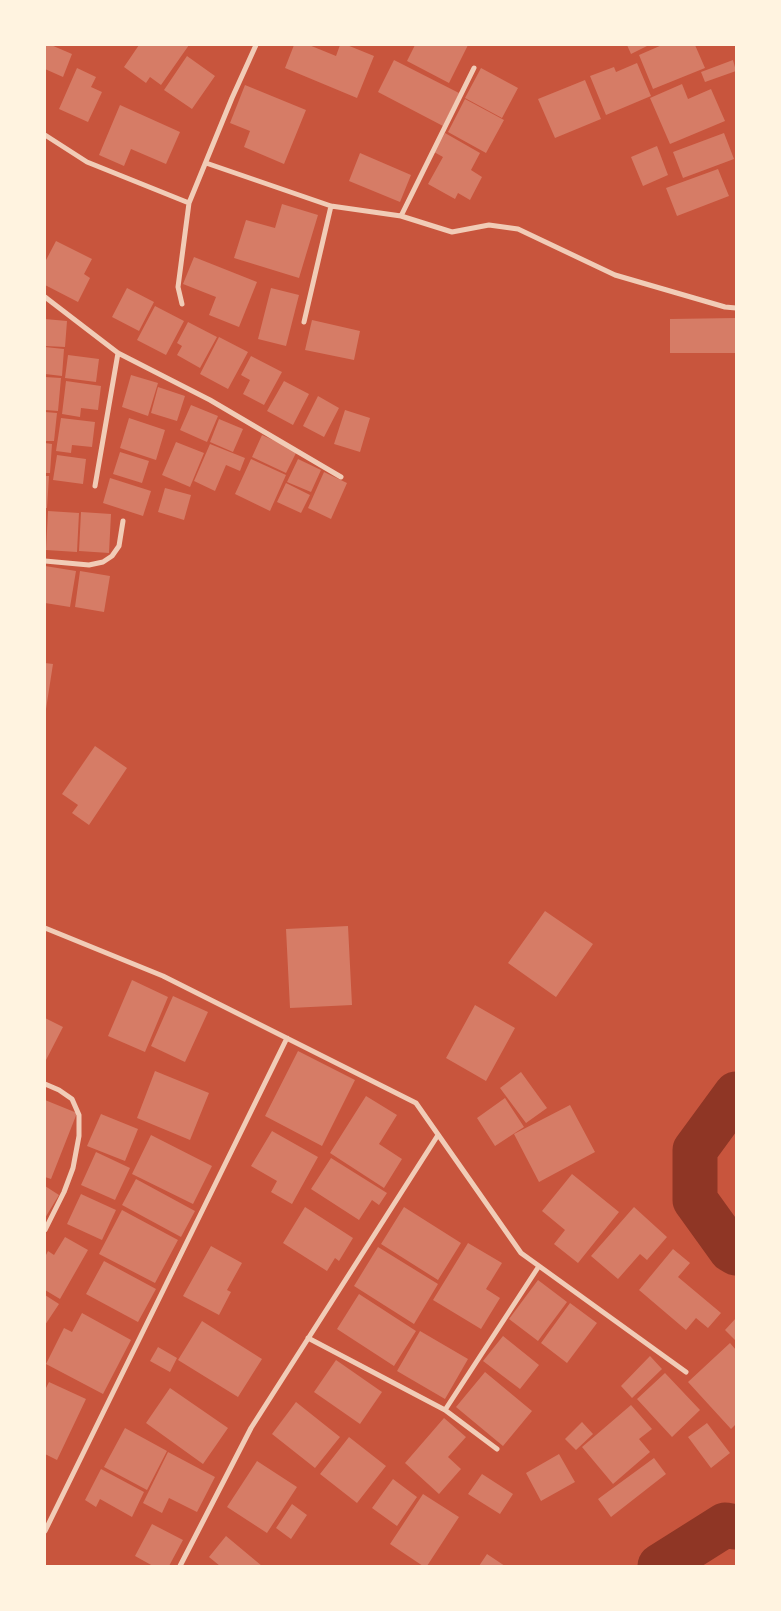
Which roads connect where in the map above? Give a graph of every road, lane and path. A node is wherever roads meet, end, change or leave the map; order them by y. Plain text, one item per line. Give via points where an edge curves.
1 (256, 45) edge
2 (474, 68) dead end
3 (45, 135) edge
4 (206, 164) junction
5 (190, 203) junction
6 (331, 206) junction
7 (401, 216) junction
8 (45, 297) edge
9 (182, 304) dead end
10 (736, 308) edge
11 (304, 322) dead end
12 (118, 353) junction
13 (341, 477) dead end
14 (95, 486) dead end
15 (123, 521) dead end
16 (45, 561) edge
17 (45, 928) edge
18 (287, 1038) junction
19 (45, 1084) edge
20 (438, 1135) junction
21 (45, 1230) edge
22 (539, 1266) junction
23 (308, 1338) junction
24 (686, 1372) dead end
25 (445, 1410) junction
26 (497, 1449) dead end
27 (45, 1532) edge
28 (180, 1566) edge

1 - 4 street
2 - 7 street
3 - 5 street via 88,162
4 - 5 street
4 - 6 street
5 - 9 street via 178,287
6 - 7 street
6 - 11 street
7 - 10 street via 452,232 489,225 518,229 615,275
8 - 12 street
12 - 13 street via 210,400
12 - 14 street
15 - 16 street via 119,546 103,562 90,565
17 - 18 street via 163,976
18 - 20 street via 416,1103
18 - 27 street
19 - 21 street via 72,1099 79,1116 72,1168
20 - 22 street via 521,1253
20 - 23 street
22 - 24 street
22 - 25 street
23 - 25 street
23 - 28 street via 251,1428
25 - 26 street

